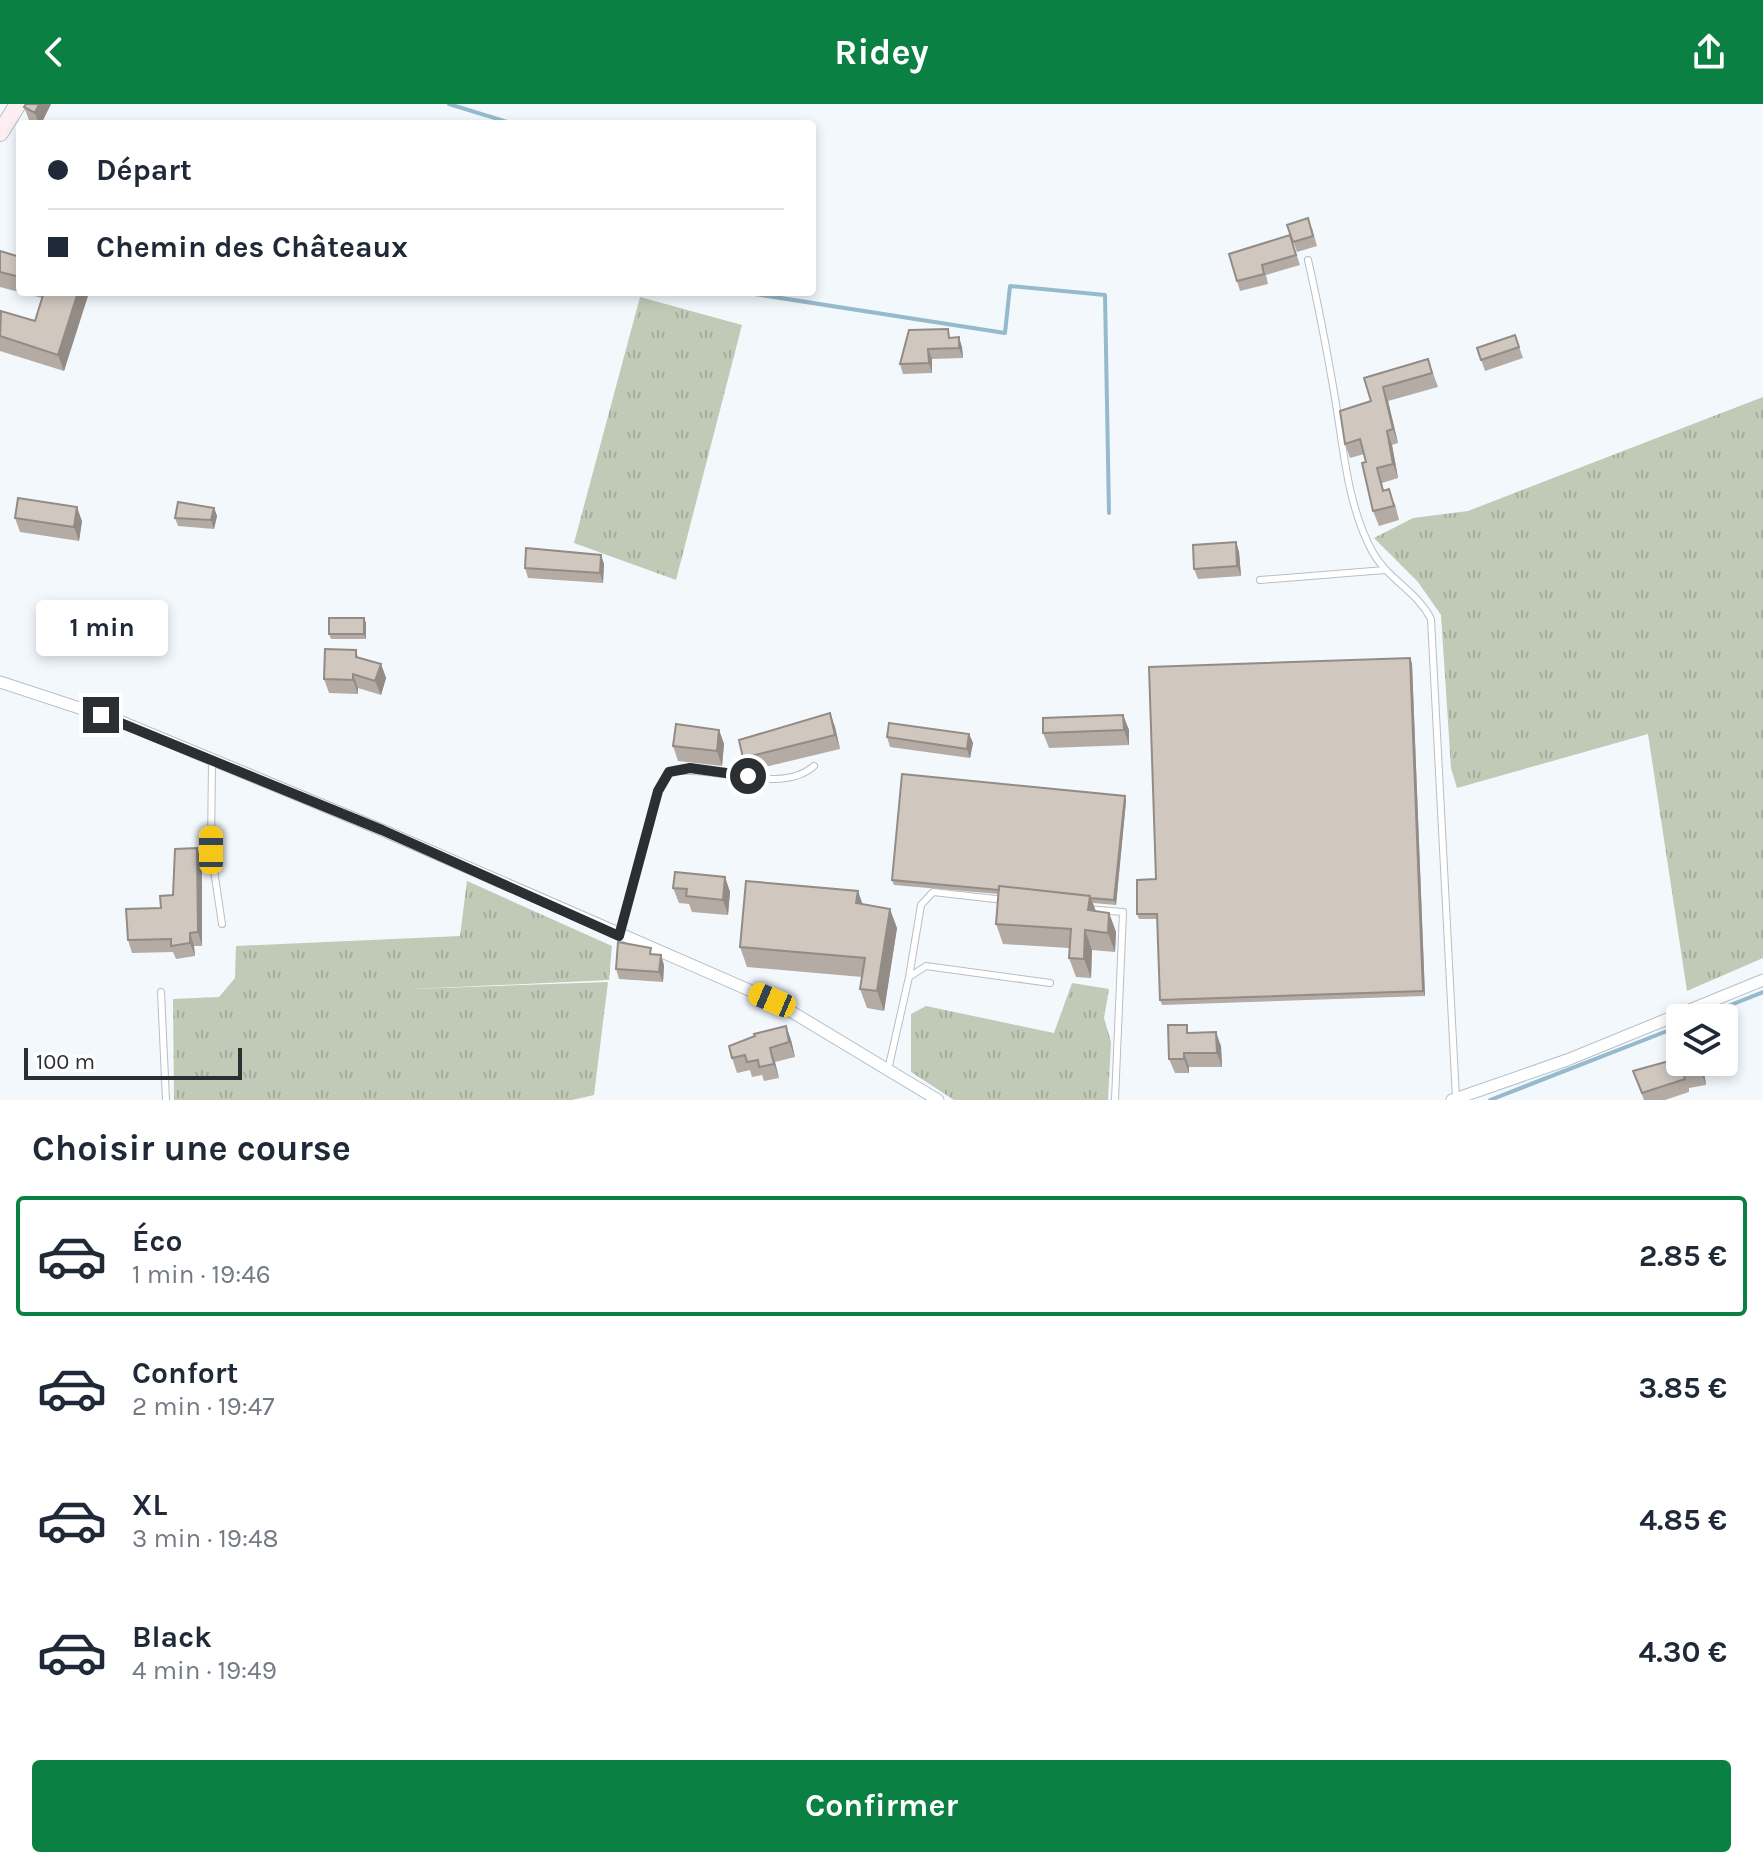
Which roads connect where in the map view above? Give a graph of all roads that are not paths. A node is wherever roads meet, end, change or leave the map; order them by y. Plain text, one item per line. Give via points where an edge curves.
1 (18, 104) edge
2 (0, 133) edge
3 (1308, 260) dead end
4 (1385, 570) junction
5 (1260, 580) dead end
6 (0, 682) edge
7 (212, 759) junction
8 (814, 766) dead end
9 (1012, 901) edge
10 (1076, 907) edge
11 (222, 924) dead end
12 (619, 936) junction
13 (909, 977) junction
14 (1763, 980) edge
15 (1050, 983) dead end
16 (161, 992) dead end
17 (888, 1070) junction
18 (1454, 1099) edge
19 (166, 1100) edge
20 (938, 1100) edge
21 (1115, 1100) edge

1 - 2 street
3 - 4 lane via 1344,467 1372,551
4 - 5 lane
4 - 18 lane via 1422,601 1431,619
6 - 7 street via 122,722
7 - 11 lane via 211,850
7 - 12 street
8 - 12 lane via 801,778 778,780 690,768 669,772 658,791
9 - 13 lane via 933,892 921,905
10 - 21 lane via 1123,912
12 - 17 street via 772,1000
13 - 15 lane via 926,966
13 - 17 lane
14 - 18 street via 1567,1060
16 - 19 lane
17 - 20 street

